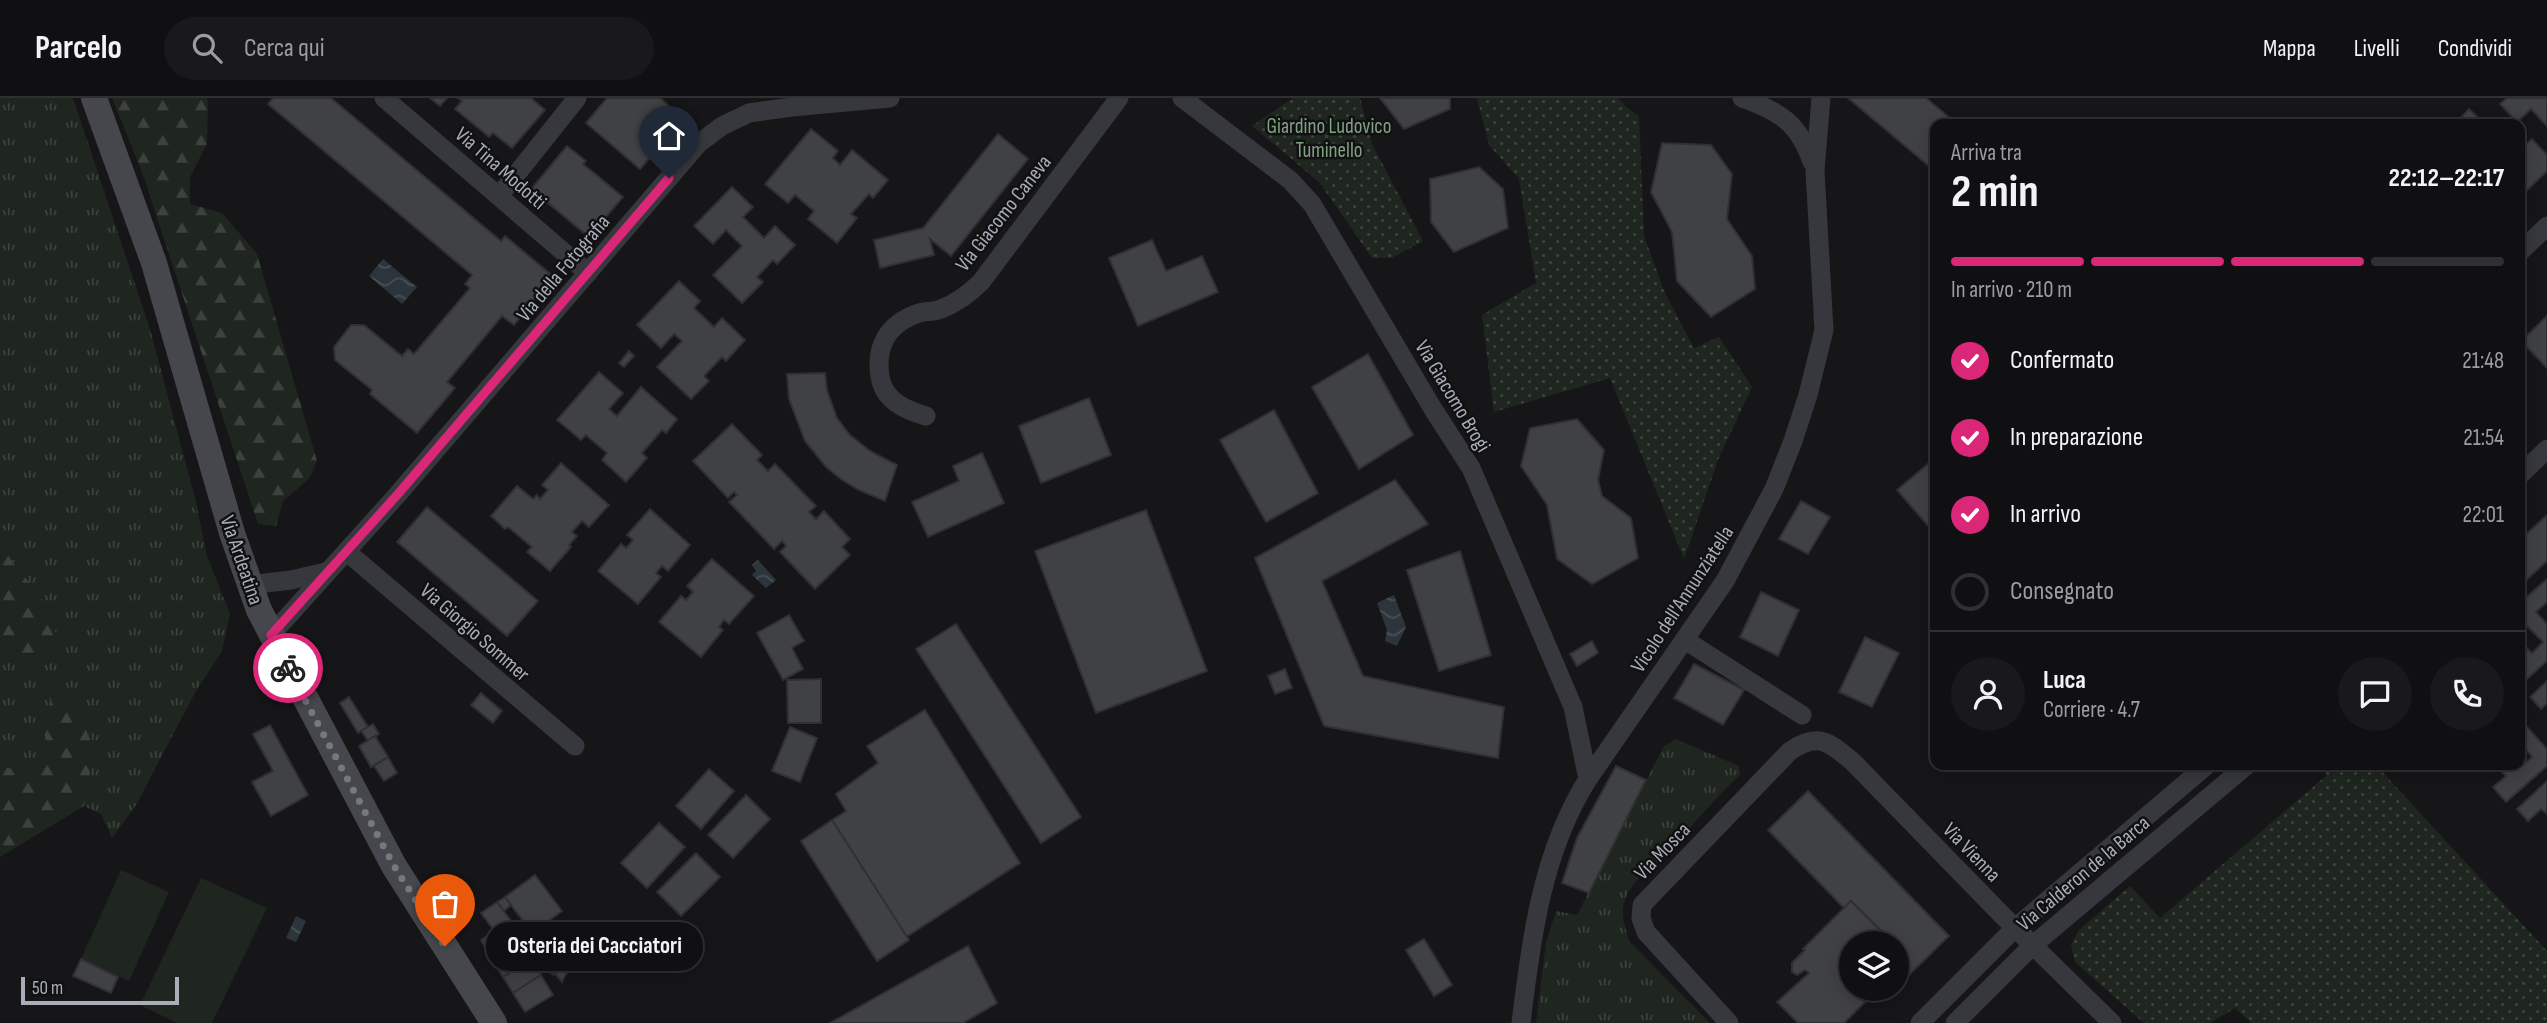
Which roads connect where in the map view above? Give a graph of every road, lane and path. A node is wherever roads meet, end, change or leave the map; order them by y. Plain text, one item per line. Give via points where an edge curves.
1 (94, 98) edge
2 (384, 98) edge
3 (577, 98) edge
4 (890, 98) edge
5 (1119, 98) edge
6 (1182, 98) edge
7 (1742, 98) edge
8 (1821, 98) edge
9 (1815, 171) junction
10 (499, 196) junction
11 (2547, 226) edge
12 (2525, 247) edge
13 (588, 274) junction
14 (926, 416) dead end
15 (2547, 449) edge
16 (2525, 470) edge
17 (346, 552) junction
18 (326, 572) junction
19 (249, 585) junction
20 (271, 635) junction
21 (1685, 640) junction
22 (1802, 715) dead end
23 (575, 746) dead end
24 (1790, 751) joint
25 (2201, 770) edge
26 (2241, 770) edge
27 (1588, 779) junction
28 (2015, 928) junction
29 (2032, 946) junction
30 (494, 1023) edge
31 (1521, 1023) edge
32 (1729, 1023) edge
33 (1920, 1023) edge
34 (1955, 1023) edge
35 (2112, 1023) edge

1 - 19 main road, Via Ardeatina via 154,263
2 - 10 street, Via Tina Modotti
3 - 10 street
4 - 13 street, Via della Fotografia via 769,109 722,126 698,145
5 - 14 street, Via Giacomo Caneva via 981,282 964,298 908,317 886,335 878,363 887,396
6 - 27 street, Via Giacomo Brogi via 1290,180 1312,204 1468,463 1573,707
7 - 9 street via 1790,122 1804,141
8 - 9 street, Vicolo dell'Annunziatella
9 - 21 street, Vicolo dell'Annunziatella via 1824,330 1808,395 1774,489 1725,581
10 - 13 street, Via Tina Modotti
11 - 12 street
13 - 17 street, Via della Fotografia
15 - 16 street
17 - 18 street, Via della Fotografia
17 - 23 street, Via Giorgio Sommer
18 - 19 street
18 - 20 street, Via della Fotografia
19 - 20 main road, Via Ardeatina
20 - 30 main road, Via Ardeatina via 394,866
21 - 22 street
21 - 27 street, Vicolo dell'Annunziatella
24 - 28 street, Via Vienna via 1808,741 1830,743
24 - 32 street, Via Mosca via 1642,905 1646,932
25 - 28 street, Via Calderon de la Barca
26 - 29 street, Via Calderon de la Barca
27 - 31 street, Vicolo dell'Annunziatella via 1545,876
28 - 29 street, Via Vienna
28 - 33 street, Via Calderon de la Barca
29 - 34 street, Via Calderon de la Barca
29 - 35 street, Via Vienna

